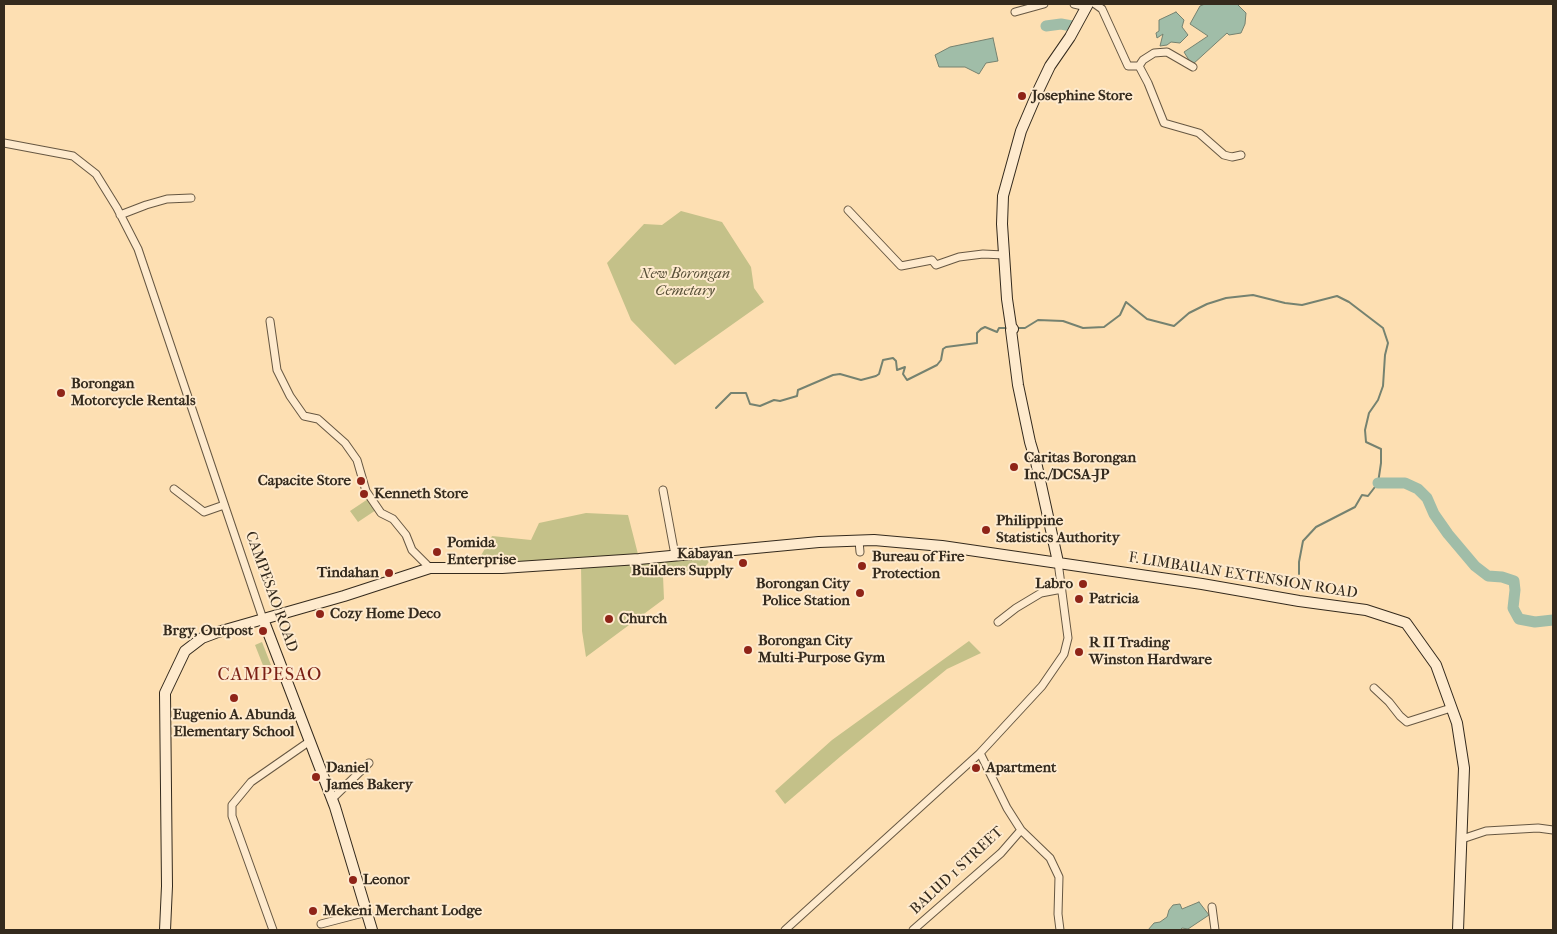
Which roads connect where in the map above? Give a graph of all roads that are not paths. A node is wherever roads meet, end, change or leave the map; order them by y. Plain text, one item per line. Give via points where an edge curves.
1 (1044, 4) edge
2 (1074, 4) edge
3 (1090, 5) edge
4 (1015, 12) dead end
5 (1139, 66) junction
6 (1193, 67) dead end
7 (4, 143) edge
8 (1241, 155) dead end
9 (191, 198) dead end
10 (848, 210) dead end
11 (120, 215) junction
12 (1004, 254) junction
13 (270, 321) dead end
14 (174, 489) dead end
15 (663, 490) dead end
16 (224, 505) junction
17 (859, 540) junction
18 (860, 552) dead end
19 (675, 555) junction
20 (1058, 562) junction
21 (430, 568) junction
22 (1062, 589) junction
23 (263, 618) junction
24 (998, 622) dead end
25 (1374, 688) dead end
26 (1451, 708) junction
27 (310, 741) junction
28 (980, 754) junction
29 (369, 764) dead end
30 (332, 799) junction
31 (1021, 830) junction
32 (1553, 830) edge
33 (1462, 839) junction
34 (1212, 908) dead end
35 (366, 912) junction
36 (321, 924) dead end
37 (165, 930) edge
38 (273, 930) edge
39 (372, 930) edge
40 (786, 930) edge
41 (913, 930) edge
42 (1060, 930) edge
43 (1215, 930) edge
44 (1458, 930) edge

1 - 4 street
2 - 3 street
3 - 5 street via 1102,9 1128,66
3 - 12 street via 1050,66 1021,131 1003,190
5 - 6 street via 1154,53 1167,52
5 - 8 street via 1164,123 1199,133 1224,155
7 - 11 street, CAMPESAO ROAD via 74,156 96,174
9 - 11 street via 167,199
10 - 12 street via 901,266 932,260 936,265 958,257
11 - 16 street, CAMPESAO ROAD via 138,249
12 - 20 street via 1018,385
13 - 21 street via 277,370 290,396 304,416 318,419 345,443 357,460 366,491 381,513 393,519 406,535 412,550
14 - 16 street via 204,512
15 - 19 street
16 - 23 street, CAMPESAO ROAD
17 - 18 street
17 - 19 street, F. LIMBAUAN EXTENSION ROAD
17 - 20 street, F. LIMBAUAN EXTENSION ROAD via 897,541
19 - 21 street, F. LIMBAUAN EXTENSION ROAD via 502,568
20 - 22 street
20 - 26 street, F. LIMBAUAN EXTENSION ROAD via 1366,610 1406,623 1436,665
21 - 23 street, F. LIMBAUAN EXTENSION ROAD
22 - 24 street via 1041,593
22 - 28 street via 1068,638 1064,654 1042,686
23 - 27 street, CAMPESAO ROAD
23 - 37 street, F. LIMBAUAN EXTENSION ROAD via 202,638 185,651 165,693
25 - 26 street via 1407,722
26 - 33 street, F. LIMBAUAN EXTENSION ROAD via 1457,723 1464,768
27 - 30 street, CAMPESAO ROAD
27 - 38 street via 251,782 232,805 232,816
28 - 31 street, BALUD 1 STREET
28 - 40 street
29 - 30 street
30 - 35 street, CAMPESAO ROAD
31 - 41 street, BALUD 1 STREET via 1001,853
31 - 42 street via 1050,858 1059,877
32 - 33 street via 1486,831
33 - 44 street, F. LIMBAUAN EXTENSION ROAD
34 - 43 street
35 - 36 street
35 - 39 street, CAMPESAO ROAD

